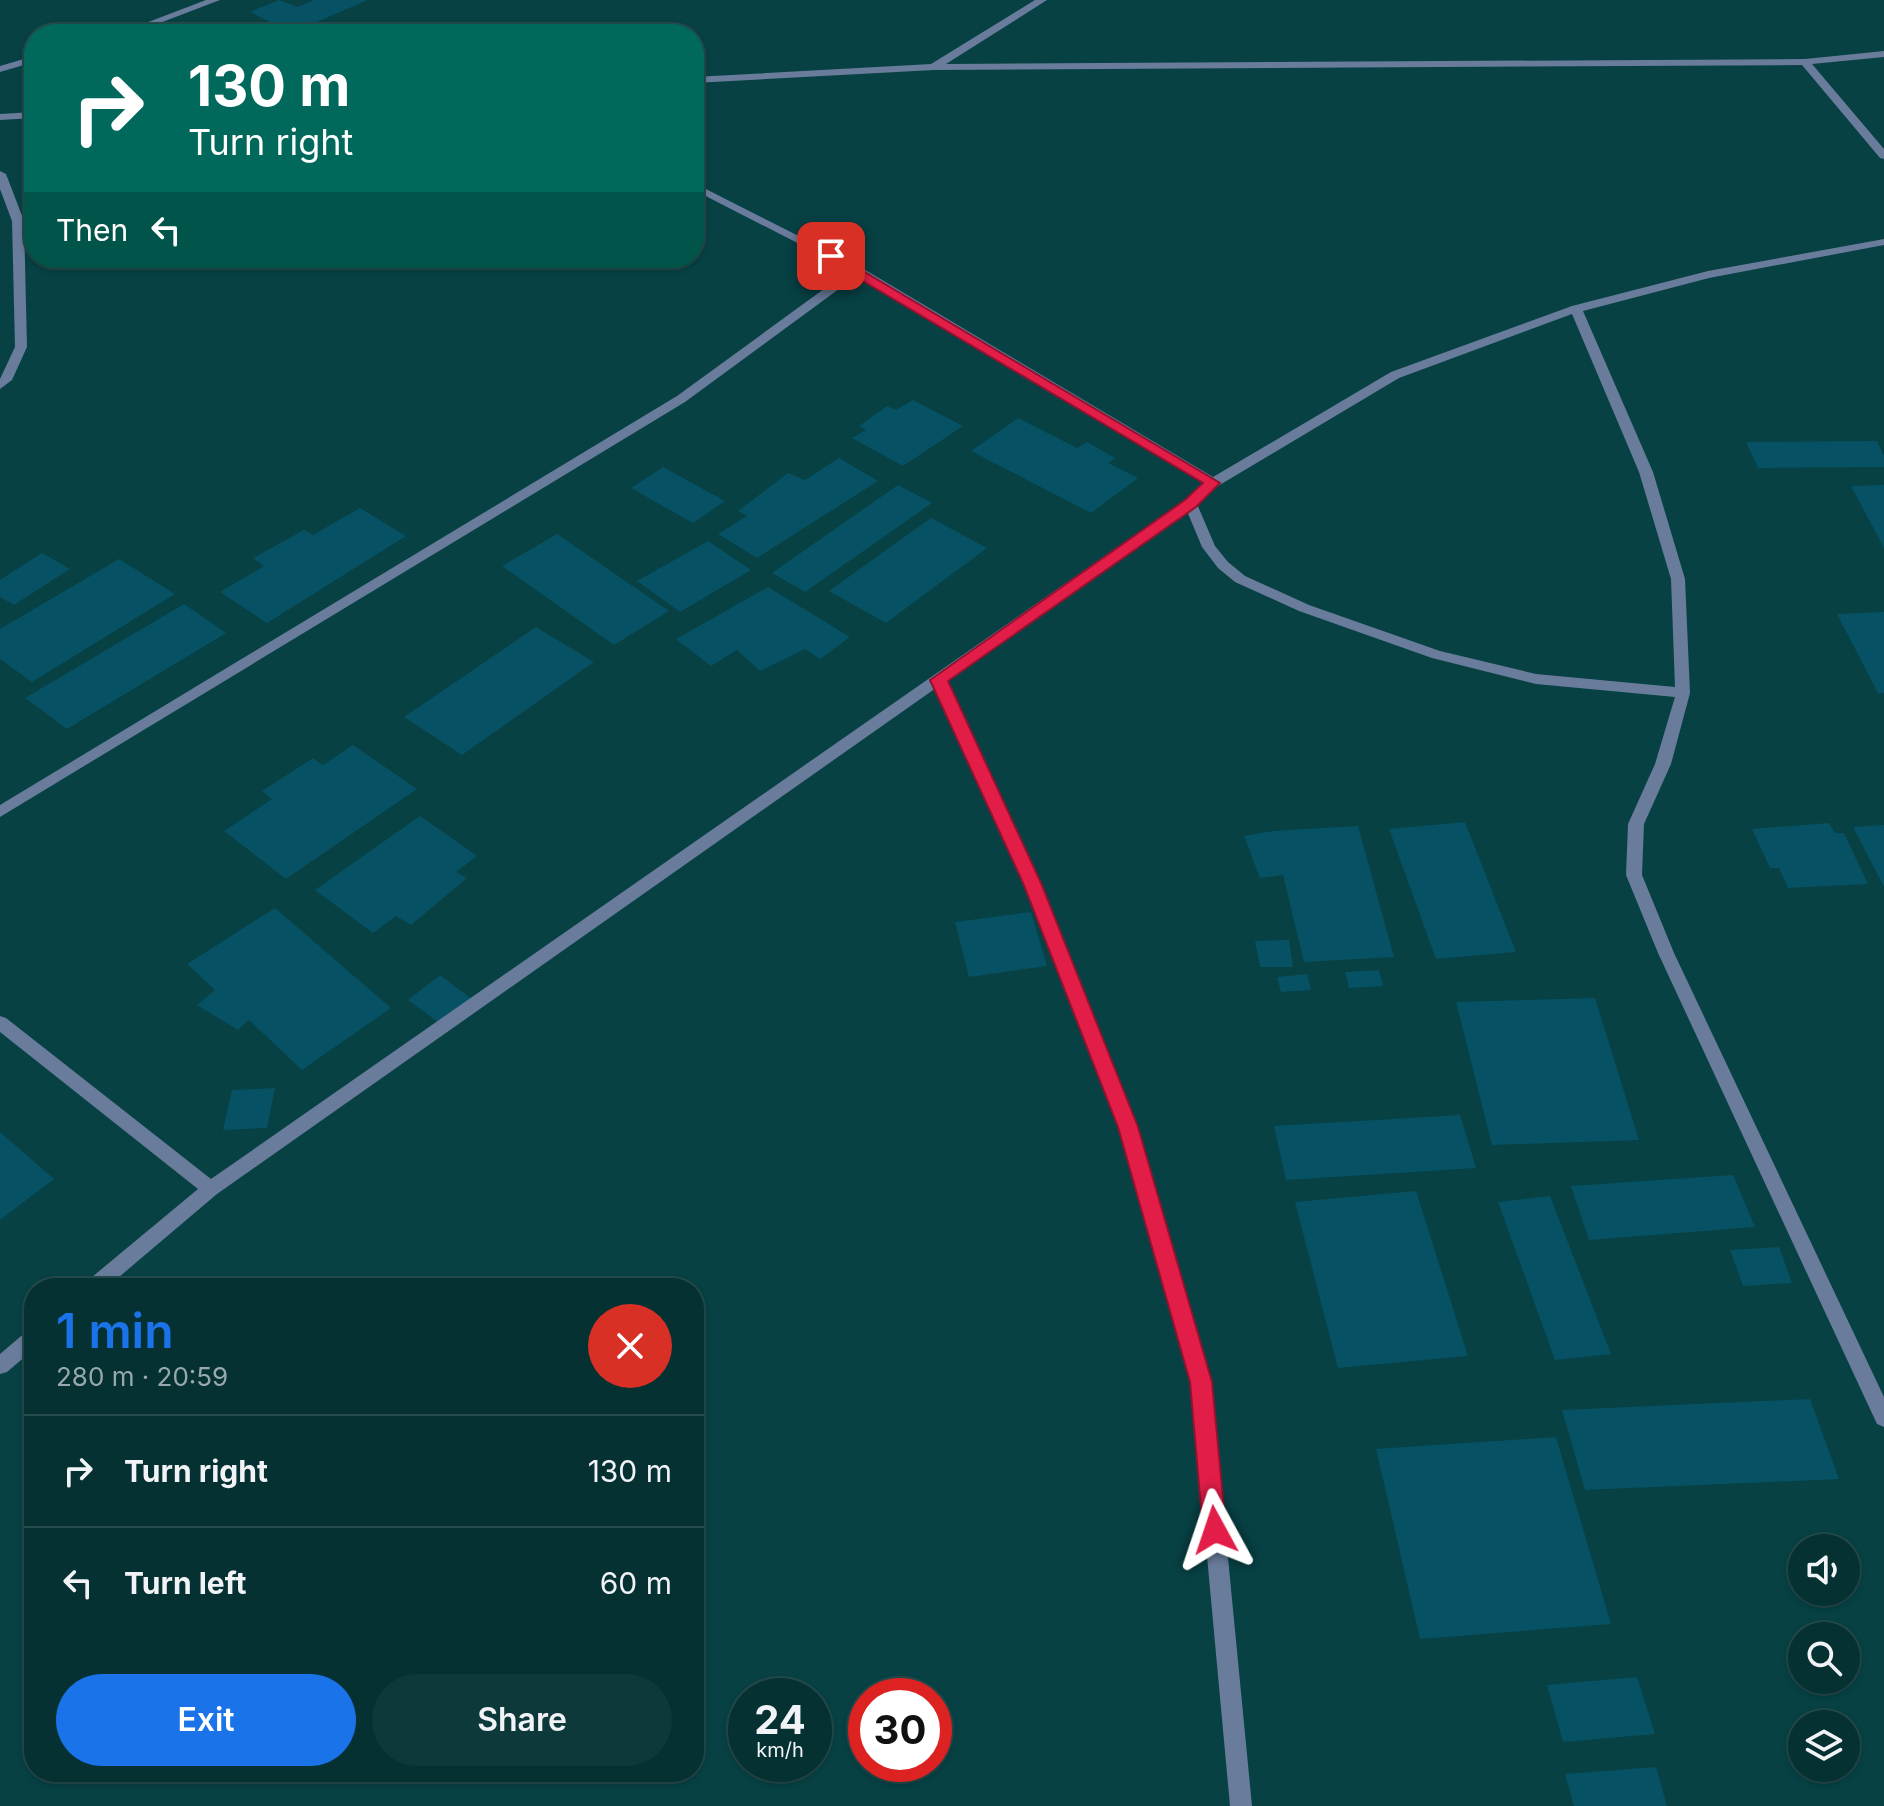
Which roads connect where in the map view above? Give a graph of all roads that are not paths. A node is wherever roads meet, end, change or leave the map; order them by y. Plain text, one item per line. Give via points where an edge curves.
1 (215, 0) edge
2 (1042, 0) edge
3 (150, 24) edge
4 (1884, 54) edge
5 (24, 62) edge
6 (1805, 62) junction
7 (934, 67) junction
8 (0, 69) edge
9 (704, 79) edge
10 (24, 116) edge
11 (0, 117) edge
12 (1884, 156) edge
13 (0, 174) edge
14 (704, 191) edge
15 (1884, 242) edge
16 (858, 270) junction
17 (1576, 309) junction
18 (0, 385) edge
19 (1213, 483) junction
20 (1190, 503) junction
21 (939, 680) junction
22 (1683, 693) junction
23 (0, 812) edge
24 (0, 1023) edge
25 (211, 1189) junction
26 (105, 1278) edge
27 (24, 1346) edge
28 (0, 1366) edge
29 (1884, 1418) edge
30 (1241, 1806) edge

1 - 3 street
2 - 7 street
4 - 6 street
5 - 8 street
6 - 7 street
6 - 12 street
7 - 9 street
10 - 11 street
13 - 18 street via 18,221 21,347
14 - 16 street
15 - 17 street via 1708,275
16 - 19 street
16 - 23 street via 681,399
17 - 19 street via 1395,375
17 - 22 street via 1646,472 1678,579
19 - 20 street
20 - 21 street
20 - 22 street via 1223,565 1240,579 1304,608 1437,655 1536,679
21 - 25 street
21 - 30 street via 1032,883 1128,1127 1201,1382
22 - 29 street via 1663,764 1636,824 1634,875
24 - 25 street
25 - 26 street
27 - 28 street

